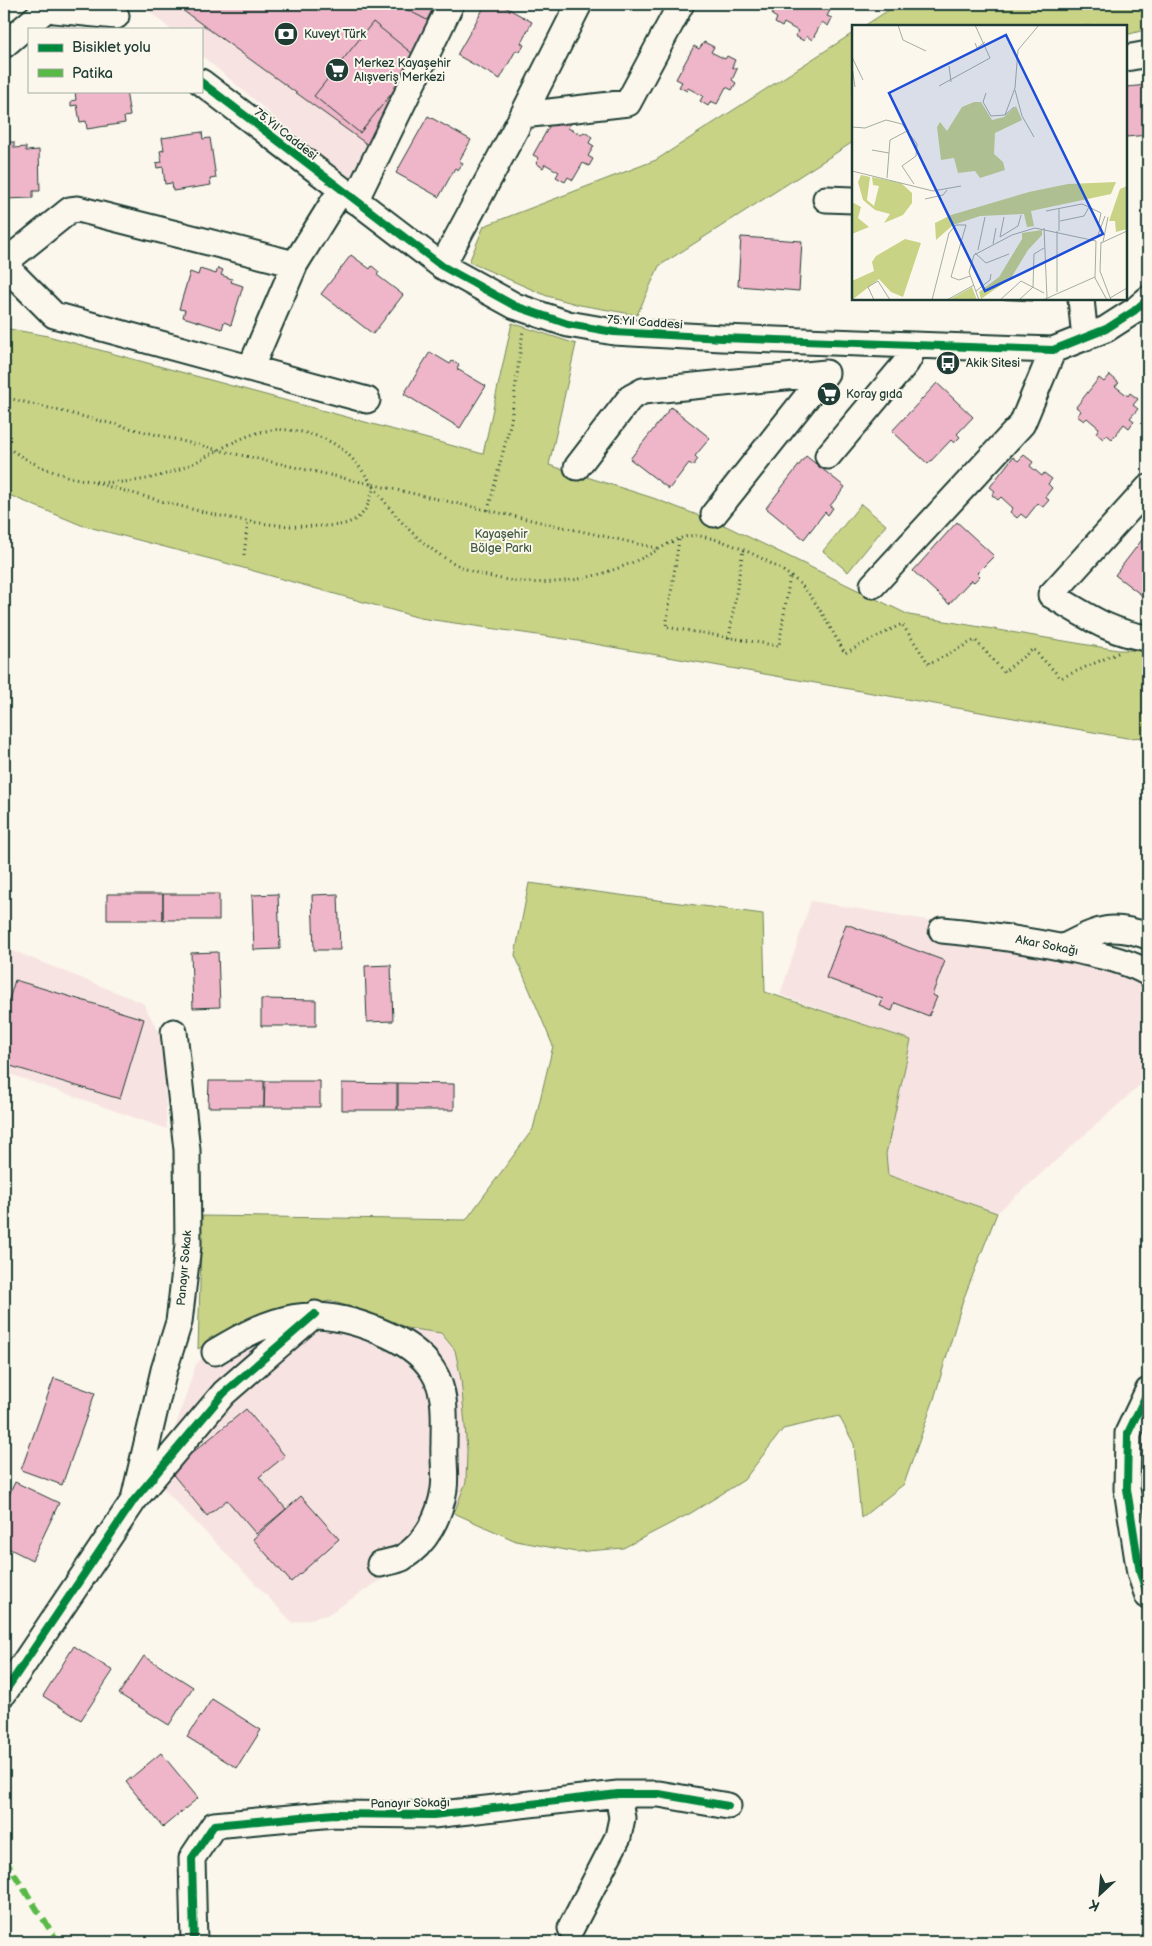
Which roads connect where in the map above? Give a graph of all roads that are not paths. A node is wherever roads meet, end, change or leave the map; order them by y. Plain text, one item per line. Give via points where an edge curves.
1 (451, 4) edge
2 (579, 4) edge
3 (681, 4) edge
4 (48, 7) edge
5 (119, 16) edge
6 (4, 45) edge
7 (1148, 54) edge
8 (1127, 58) edge
9 (202, 83) edge
10 (523, 115) junction
11 (348, 195) junction
12 (826, 199) dead end
13 (852, 200) edge
14 (4, 264) edge
15 (295, 264) junction
16 (442, 266) junction
17 (1148, 299) edge
18 (1081, 300) edge
19 (1085, 338) junction
20 (839, 342) junction
21 (911, 345) junction
22 (1053, 350) junction
23 (250, 367) junction
24 (826, 373) junction
25 (367, 400) dead end
26 (828, 456) dead end
27 (577, 468) dead end
28 (1148, 488) edge
29 (714, 514) dead end
30 (873, 585) dead end
31 (1148, 638) edge
32 (942, 930) dead end
33 (1148, 936) edge
34 (1062, 948) junction
35 (1148, 973) edge
36 (174, 1032) dead end
37 (315, 1314) junction
38 (216, 1352) dead end
39 (1148, 1391) edge
40 (134, 1500) junction
41 (380, 1564) dead end
42 (1144, 1572) edge
43 (1148, 1596) edge
44 (4, 1692) edge
45 (618, 1794) junction
46 (728, 1806) dead end
47 (571, 1928) dead end
48 (194, 1942) edge

1 - 11 street
2 - 10 street
3 - 10 street via 628,103
4 - 5 street
4 - 6 street
7 - 8 street
9 - 11 street, 75.Yıl Caddesi
10 - 16 street
11 - 15 street
11 - 16 street, 75.Yıl Caddesi
12 - 13 street
14 - 15 street via 70,210 78,209
14 - 23 street via 54,314
15 - 23 street
16 - 20 street, 75.Yıl Caddesi via 525,309 568,324 614,332
17 - 19 street, 75.Yıl Caddesi via 1106,329
18 - 19 street
19 - 22 street, 75.Yıl Caddesi
20 - 21 street, 75.Yıl Caddesi
20 - 24 street
21 - 22 street, 75.Yıl Caddesi
21 - 26 street via 906,363
22 - 30 street via 1022,424
23 - 25 street
24 - 27 street via 643,391 630,398
24 - 29 street
28 - 31 street via 1051,595 1110,630
32 - 34 street, Akar Sokağı via 987,934
33 - 34 street via 1107,928
34 - 35 street, Akar Sokağı via 1112,958
36 - 40 street, Panayır Sokak via 187,1150 188,1244 179,1322 164,1370
37 - 38 street via 269,1323
37 - 40 street via 224,1393
37 - 41 street via 338,1317 394,1337 416,1352 432,1370 444,1394 444,1487 440,1508 428,1534 417,1545 402,1558
39 - 42 street via 1128,1433 1127,1489
40 - 44 street
42 - 43 street
45 - 46 street, Panayır Sokağı via 659,1794
45 - 47 street via 622,1818 618,1837
45 - 48 street, Panayır Sokağı via 432,1815 334,1814 214,1825 192,1858

